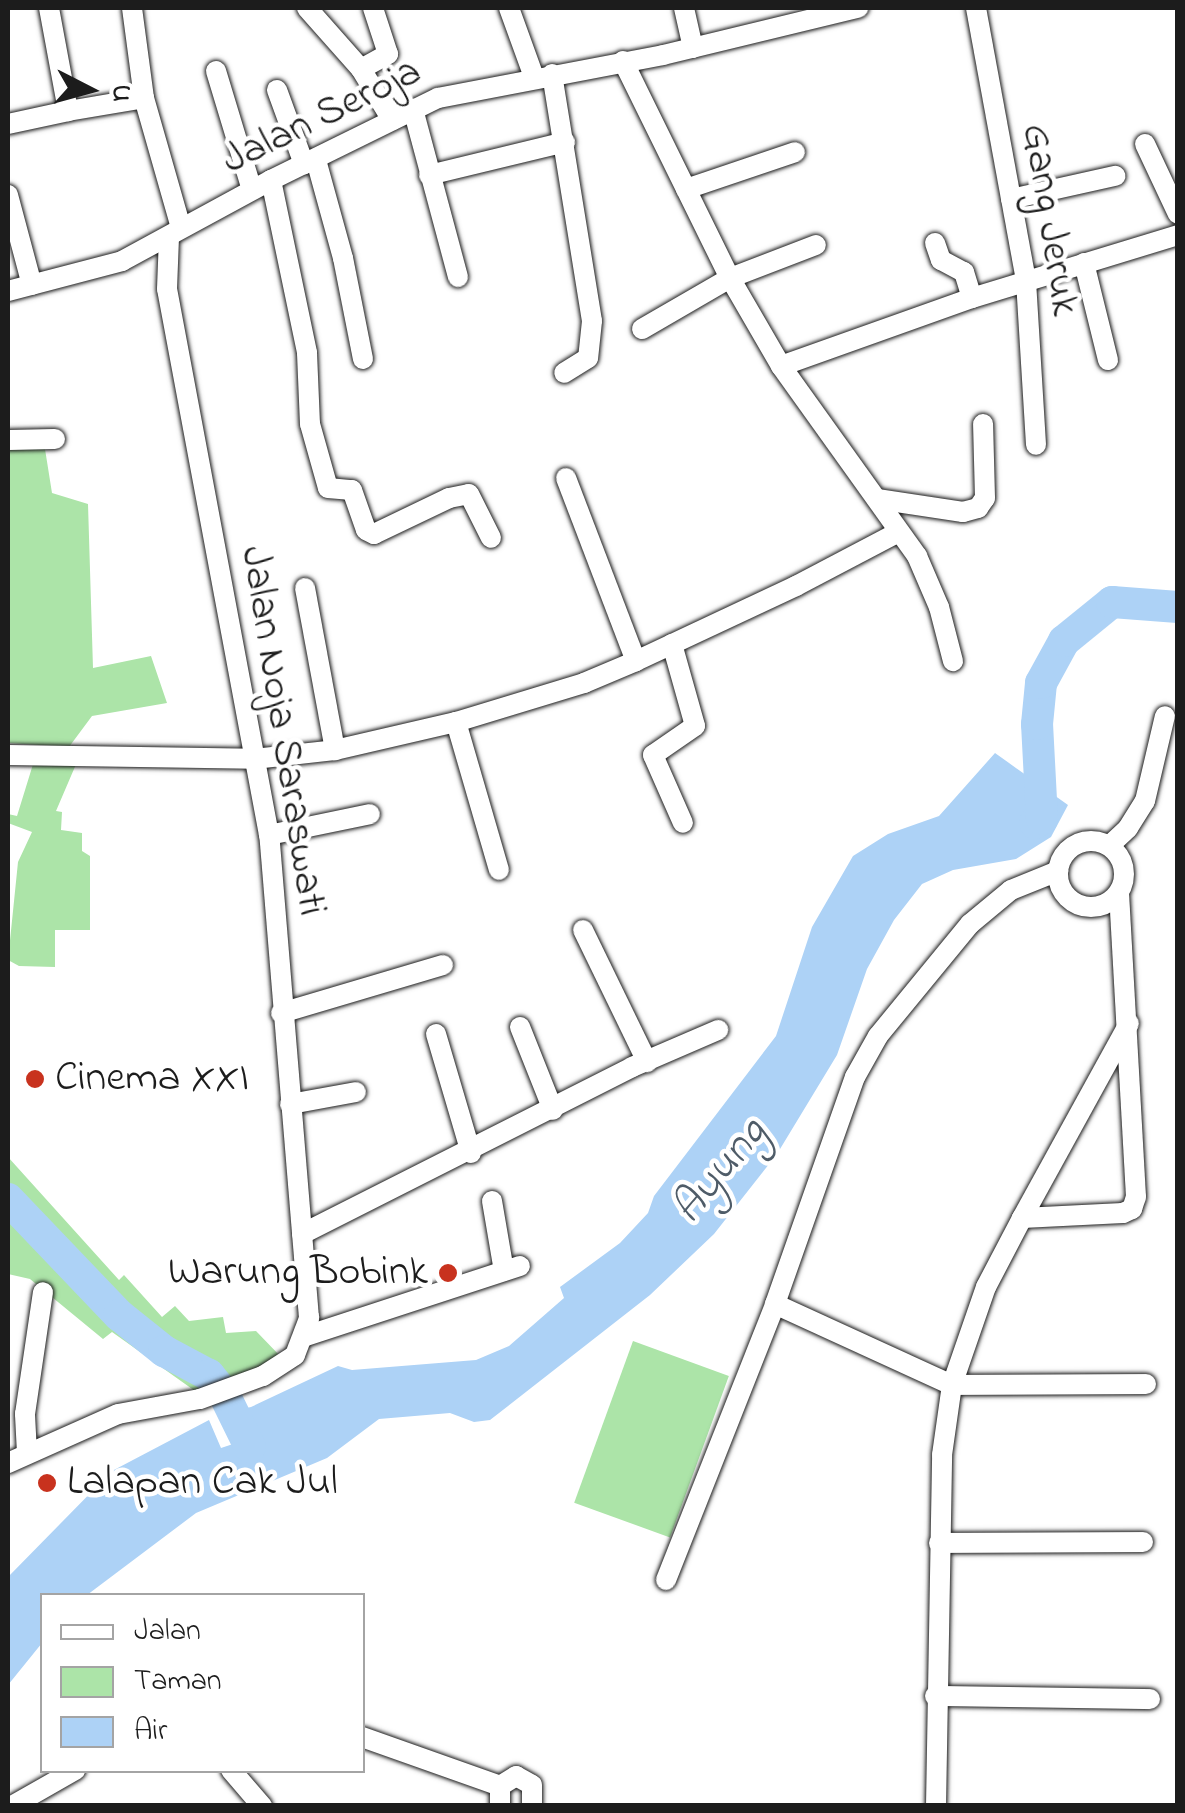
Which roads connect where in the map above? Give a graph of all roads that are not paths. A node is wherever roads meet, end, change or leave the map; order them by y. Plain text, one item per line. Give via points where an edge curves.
1 (49, 8) edge
2 (132, 8) edge
3 (307, 8) edge
4 (374, 8) edge
5 (509, 8) edge
6 (684, 8) edge
7 (858, 8) edge
8 (976, 8) edge
9 (692, 48) junction
10 (623, 61) junction
11 (361, 69) junction
12 (216, 71) dead end
13 (543, 75) junction
14 (277, 90) dead end
15 (144, 98) junction
16 (413, 110) junction
17 (68, 111) junction
18 (392, 120) junction
19 (8, 124) edge
20 (565, 142) junction
21 (1144, 144) dead end
22 (795, 152) dead end
23 (310, 162) junction
24 (429, 174) junction
25 (1116, 176) dead end
26 (262, 185) junction
27 (686, 188) junction
28 (8, 194) edge
29 (1011, 198) junction
30 (1178, 214) edge
31 (175, 233) junction
32 (1178, 235) edge
33 (935, 244) dead end
34 (816, 245) dead end
35 (142, 252) junction
36 (1084, 262) junction
37 (458, 278) dead end
38 (730, 278) junction
39 (1026, 280) junction
40 (32, 285) junction
41 (168, 289) junction
42 (8, 290) edge
43 (972, 298) junction
44 (642, 330) dead end
45 (363, 359) dead end
46 (1108, 360) dead end
47 (781, 366) junction
48 (564, 373) dead end
49 (983, 424) dead end
50 (55, 439) dead end
51 (8, 440) edge
52 (1036, 445) dead end
53 (566, 478) dead end
54 (877, 499) junction
55 (898, 532) junction
56 (490, 538) dead end
57 (305, 588) dead end
58 (672, 644) junction
59 (636, 661) junction
60 (953, 661) dead end
61 (1165, 716) dead end
62 (456, 722) junction
63 (335, 750) junction
64 (8, 756) edge
65 (254, 759) junction
66 (370, 814) dead end
67 (683, 823) dead end
68 (269, 835) junction
69 (1109, 846) junction
70 (500, 870) dead end
71 (1058, 870) junction
72 (1119, 892) junction
73 (583, 930) dead end
74 (443, 965) dead end
75 (282, 1013) junction
76 (1129, 1022) junction
77 (520, 1027) dead end
78 (718, 1030) dead end
79 (436, 1034) dead end
80 (648, 1062) junction
81 (356, 1092) dead end
82 (290, 1104) junction
83 (552, 1110) junction
84 (471, 1153) junction
85 (492, 1201) dead end
86 (1022, 1218) junction
87 (302, 1234) junction
88 (44, 1292) dead end
89 (776, 1304) junction
90 (306, 1336) junction
91 (1146, 1384) dead end
92 (952, 1385) junction
93 (27, 1453) junction
94 (8, 1463) edge
95 (1142, 1542) dead end
96 (939, 1543) junction
97 (666, 1580) dead end
98 (935, 1696) junction
99 (1150, 1699) dead end
100 (365, 1738) edge
101 (70, 1773) edge
102 (237, 1774) edge
103 (500, 1796) edge
104 (16, 1805) edge
105 (536, 1805) edge
106 (262, 1806) edge
107 (936, 1806) edge

1 - 17 street
2 - 15 street, Jalan Noja Saraswati
3 - 11 street
4 - 11 street via 388,54
5 - 13 street
6 - 9 street
7 - 9 street, Jalan Seroja
8 - 29 street, Gang Jeruk
9 - 10 street, Jalan Seroja
10 - 13 street, Jalan Seroja
10 - 27 street
11 - 18 street
12 - 26 street
13 - 16 street, Jalan Seroja via 438,98
13 - 20 street
14 - 23 street
15 - 17 street
15 - 31 street, Jalan Noja Saraswati
16 - 18 street, Jalan Seroja
16 - 24 street
17 - 19 street
18 - 23 street, Jalan Seroja
20 - 24 street
20 - 48 street via 592,321 588,358
21 - 30 street
22 - 27 street
23 - 26 street, Jalan Seroja
23 - 45 street via 344,258
24 - 37 street
25 - 29 street
26 - 31 street, Jalan Seroja
26 - 56 street via 307,353 310,424 328,488 352,490 366,530 374,534 469,494
27 - 38 street
28 - 40 street
29 - 39 street, Gang Jeruk
31 - 35 street, Jalan Seroja
31 - 41 street, Jalan Noja Saraswati
32 - 36 street
33 - 43 street via 941,260 964,272
34 - 38 street
35 - 40 street, Jalan Seroja
35 - 41 street, Jalan Noja Saraswati
36 - 39 street
36 - 46 street
38 - 44 street
38 - 47 street
39 - 43 street
39 - 52 street, Gang Jeruk
40 - 42 street, Jalan Seroja
41 - 65 street, Jalan Noja Saraswati
43 - 47 street
47 - 54 street
49 - 54 street via 985,498 978,508 963,512
50 - 51 street
53 - 59 street
54 - 55 street
55 - 58 street
55 - 60 street via 917,556 939,607
57 - 63 street
58 - 59 street
58 - 67 street via 695,726 653,755
59 - 62 street
61 - 69 street via 1144,800
62 - 63 street
62 - 70 street
63 - 65 street
64 - 65 street
65 - 68 street, Jalan Noja Saraswati
66 - 68 street
68 - 75 street, Jalan Noja Saraswati
69 - 71 street via 1072,846
69 - 72 street via 1123,867
71 - 72 street via 1062,890 1076,904 1104,905
71 - 89 street via 994,901 878,1036 855,1077
72 - 76 street
73 - 80 street
74 - 75 street
75 - 82 street, Jalan Noja Saraswati
76 - 86 street
76 - 86 street via 1132,1209
77 - 83 street
78 - 80 street
79 - 84 street
80 - 83 street
81 - 82 street
82 - 87 street, Jalan Noja Saraswati
83 - 84 street
84 - 87 street
85 - 90 street via 512,1268
86 - 92 street via 986,1287
87 - 90 street, Jalan Noja Saraswati
88 - 93 street via 25,1414
89 - 92 street
89 - 97 street
90 - 93 street via 286,1363 237,1386 118,1414
91 - 92 street
92 - 96 street
93 - 94 street
95 - 96 street
96 - 98 street
98 - 99 street
98 - 107 street
100 - 103 street
101 - 104 street
102 - 106 street
103 - 105 street via 509,1777 522,1777 532,1785

